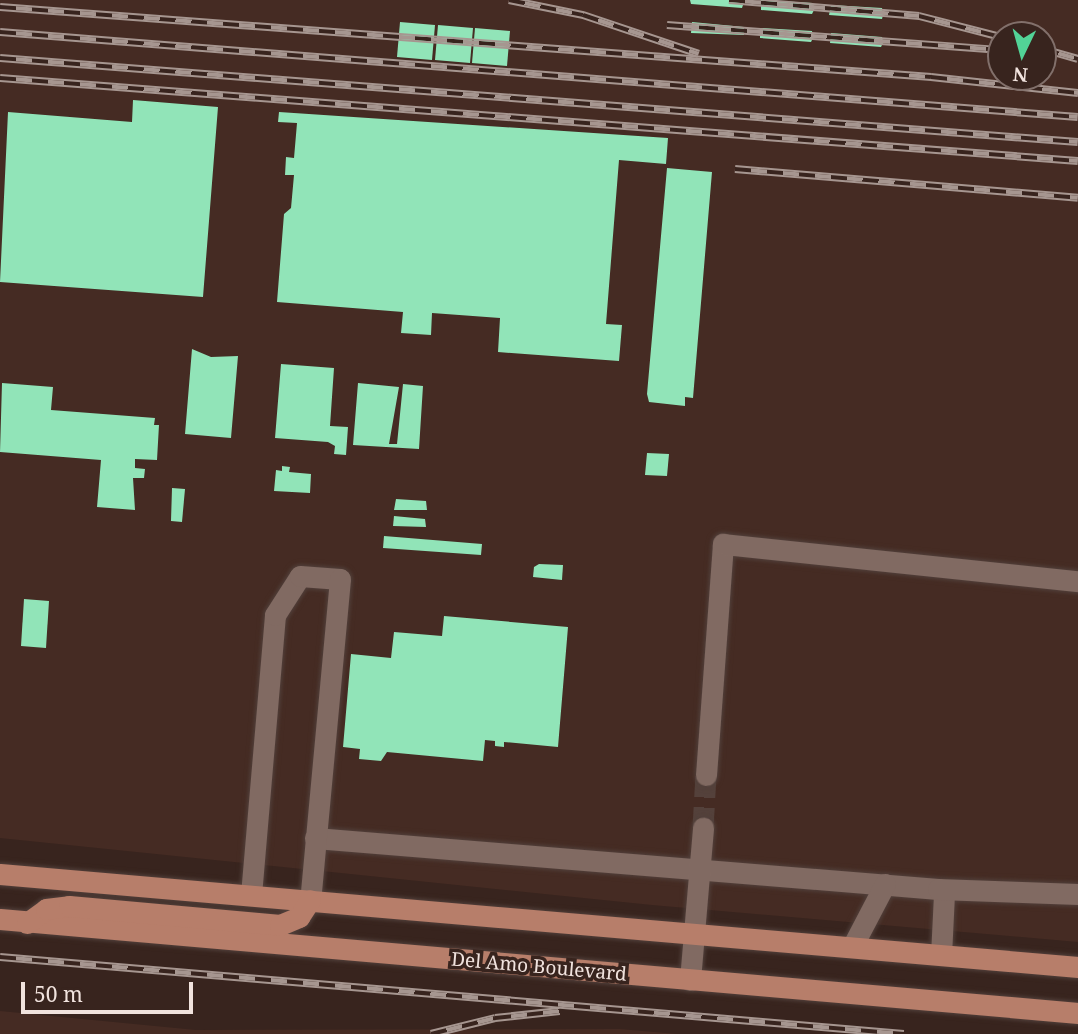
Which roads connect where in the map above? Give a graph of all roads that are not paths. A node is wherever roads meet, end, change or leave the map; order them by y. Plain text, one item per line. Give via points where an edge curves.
1 (1078, 581) edge
2 (706, 775) tunnel mouth
3 (703, 828) tunnel mouth
4 (315, 838) junction
5 (702, 871) junction
6 (0, 874) edge
7 (885, 884) junction
8 (938, 889) junction
9 (1078, 894) edge
10 (251, 895) junction
11 (310, 900) junction
12 (0, 919) edge
13 (27, 923) junction
14 (694, 934) junction
15 (852, 947) junction
16 (941, 955) junction
17 (1078, 967) edge
18 (690, 980) junction
19 (1078, 1013) edge

1 - 2 lane via 723,544
3 - 5 lane
4 - 5 lane
4 - 10 lane via 340,579 300,576 275,615
4 - 11 lane
5 - 7 lane
5 - 14 lane via 697,877
6 - 10 main road
7 - 8 lane
7 - 15 lane
8 - 9 lane
8 - 16 lane via 944,894
10 - 11 main road
11 - 13 main road via 299,917 280,925 68,906 46,909
11 - 14 main road
12 - 13 main road, Del Amo Boulevard
13 - 18 main road, Del Amo Boulevard
14 - 15 main road
14 - 18 lane
15 - 16 main road
16 - 17 main road
18 - 19 main road, Del Amo Boulevard

